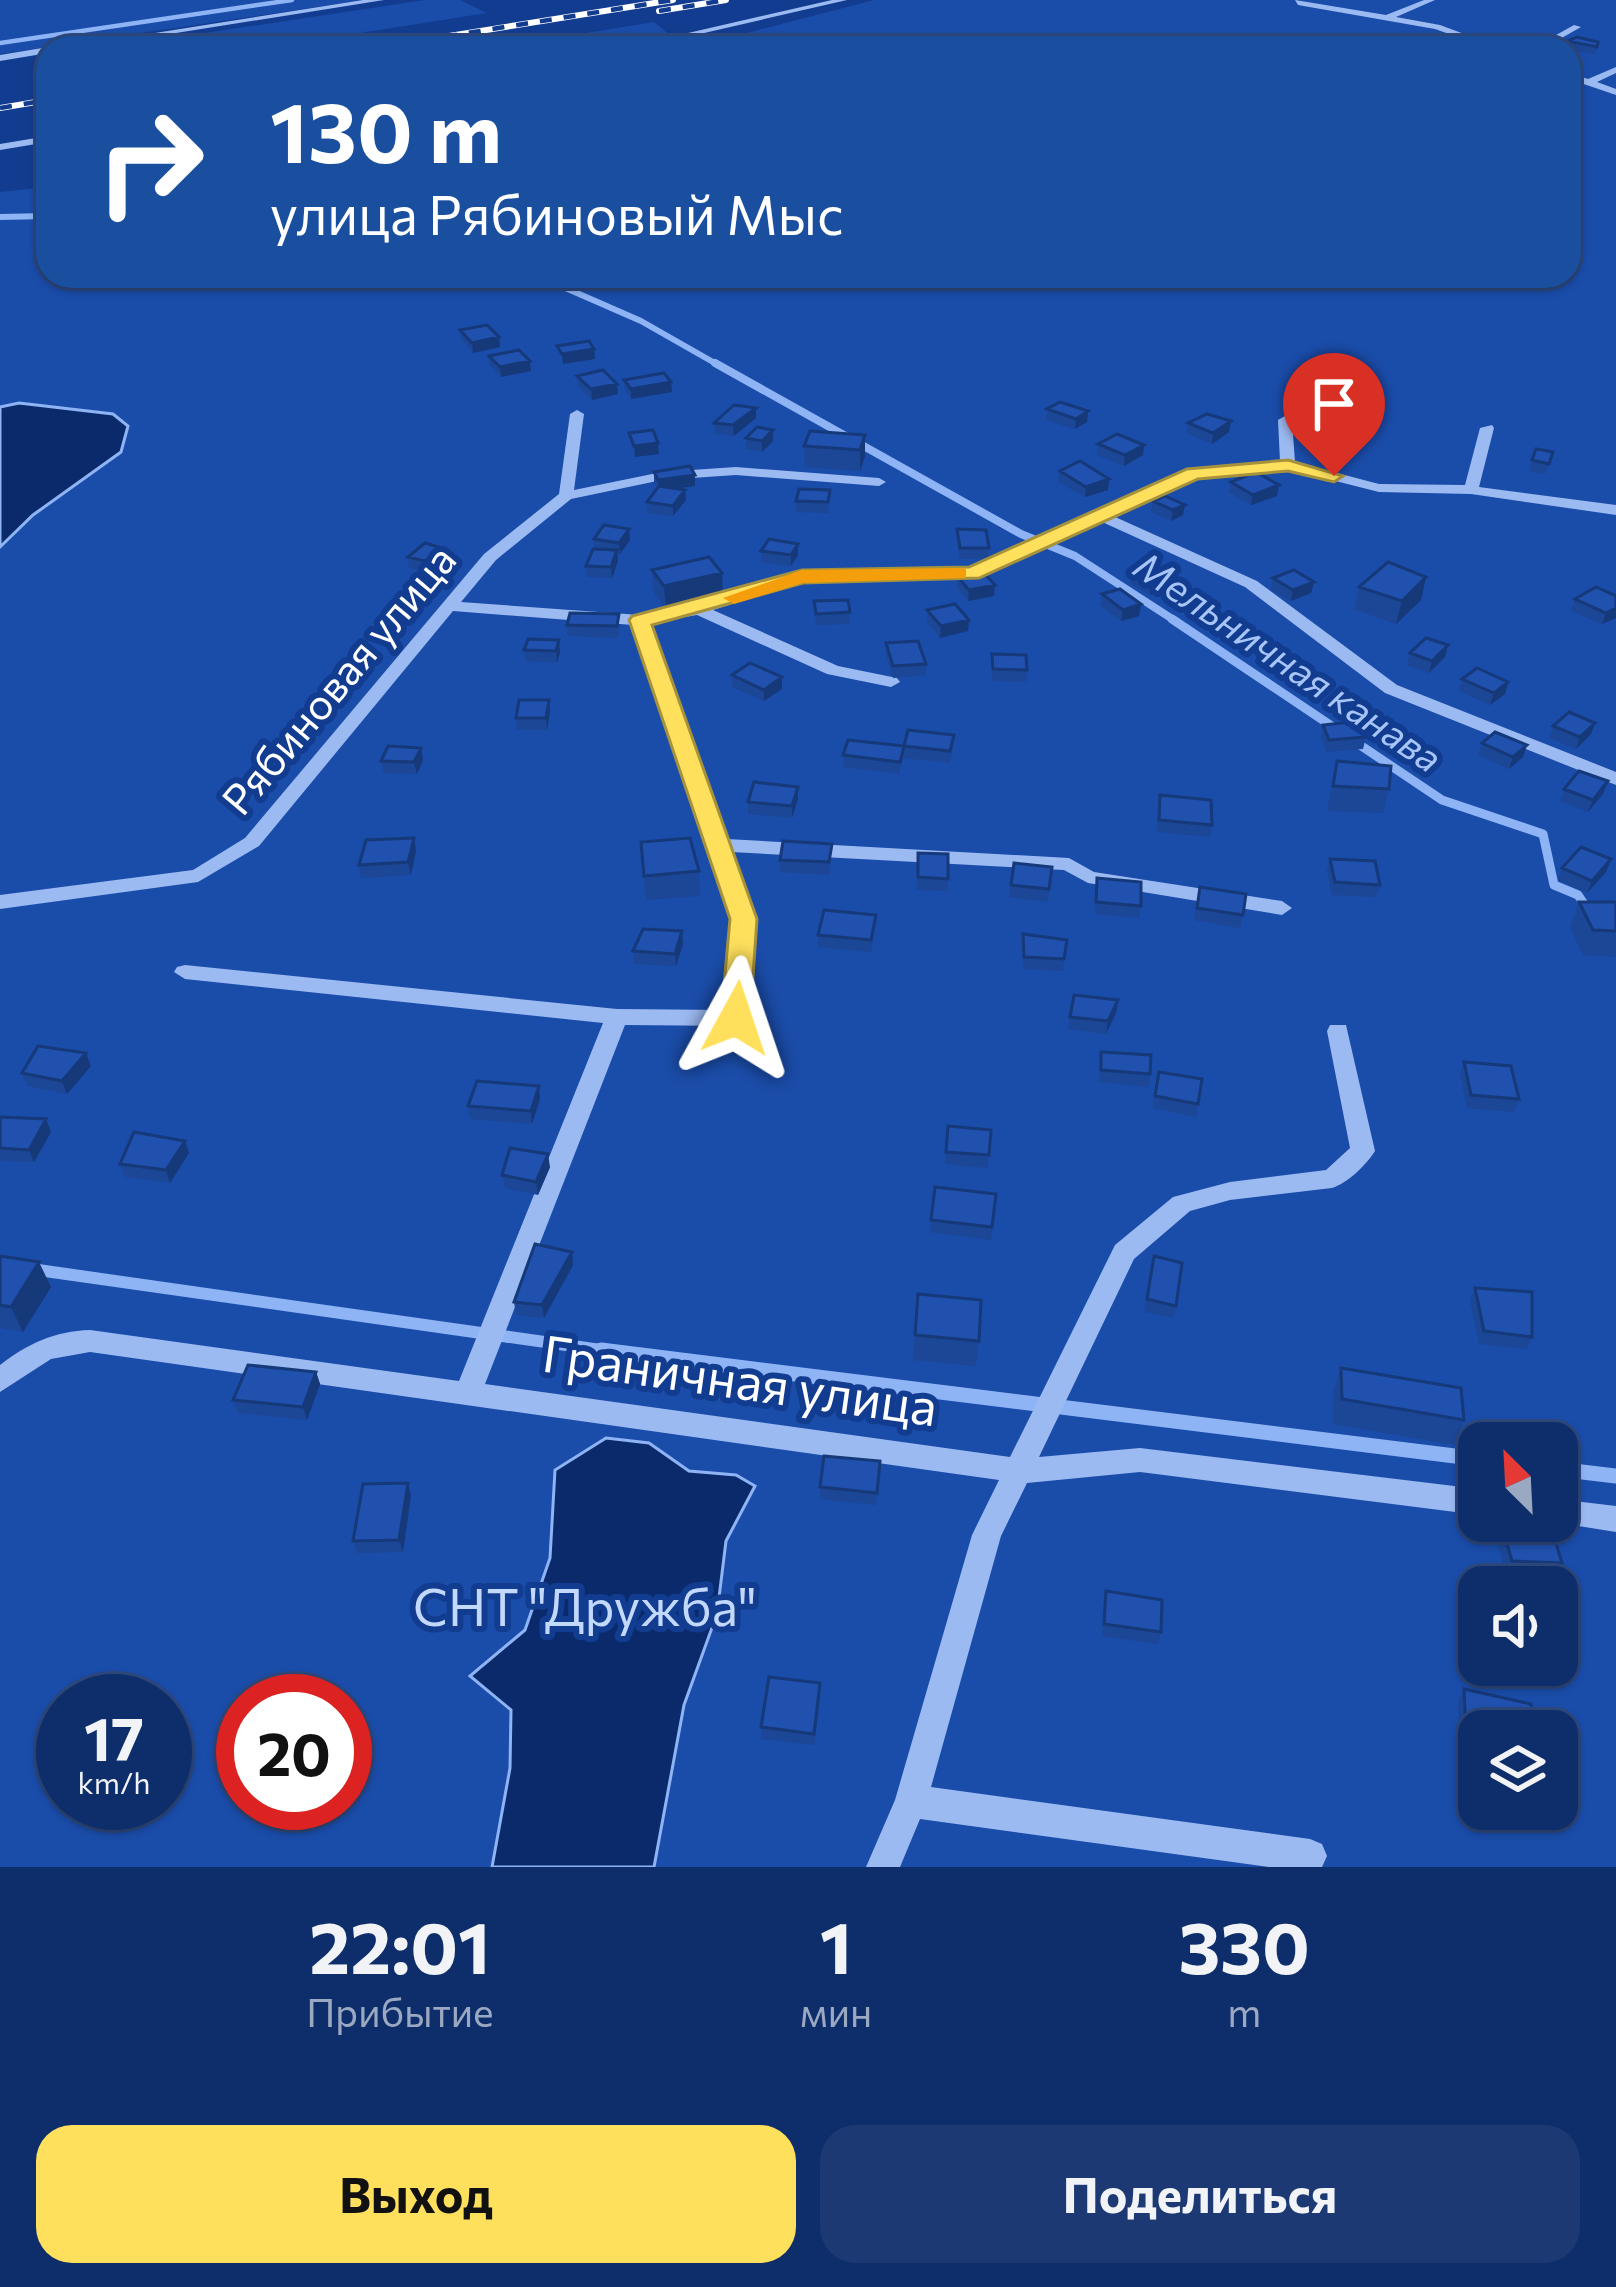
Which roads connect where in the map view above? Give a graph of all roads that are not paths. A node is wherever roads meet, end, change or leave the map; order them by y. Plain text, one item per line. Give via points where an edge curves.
1 (380, 0) edge
2 (843, 0) edge
3 (1431, 0) edge
4 (1300, 1) edge
5 (1386, 18) junction
6 (1577, 26) dead end
7 (143, 36) edge
8 (680, 36) edge
9 (1466, 36) edge
10 (1559, 36) edge
11 (36, 52) edge
12 (0, 58) edge
13 (1616, 70) edge
14 (1581, 81) edge
15 (1587, 83) junction
16 (1616, 92) edge
17 (36, 142) edge
18 (0, 147) edge
19 (577, 414) dead end
20 (1285, 420) dead end
21 (1487, 428) dead end
22 (1288, 465) junction
23 (879, 482) dead end
24 (1471, 490) junction
25 (566, 496) junction
26 (1616, 510) edge
27 (1103, 517) junction
28 (447, 606) junction
29 (698, 609) junction
30 (640, 620) junction
31 (891, 682) dead end
32 (1616, 779) edge
33 (720, 845) junction
34 (0, 902) edge
35 (1282, 908) dead end
36 (185, 972) dead end
37 (617, 1017) junction
38 (1338, 1031) dead end
39 (0, 1381) edge
40 (469, 1390) junction
41 (1021, 1471) junction
42 (1458, 1499) edge
43 (1578, 1514) edge
44 (1616, 1519) edge
45 (911, 1801) junction
46 (1310, 1856) dead end
47 (883, 1867) edge

1 - 7 street
2 - 8 street
3 - 5 street
4 - 5 street
5 - 9 street
6 - 10 street
11 - 12 street
13 - 15 street
14 - 15 street
15 - 16 street
17 - 18 street
19 - 25 street
20 - 22 street
21 - 24 street
22 - 24 street via 1378,488
22 - 27 street via 1194,473
23 - 25 street via 736,471
24 - 26 street
25 - 28 street, Рябиновая улица via 490,557
27 - 29 street via 972,574 802,577
27 - 32 street via 1251,584 1391,688
28 - 30 street
28 - 34 street, Рябиновая улица via 251,842 198,876
29 - 30 street
29 - 31 street via 833,670
30 - 33 street
33 - 35 street via 1070,864 1088,877
33 - 37 street via 744,919 736,1018
36 - 37 street
37 - 40 street
38 - 41 street via 1363,1151 1332,1179 1181,1204 1124,1252
39 - 40 street, Граничная улица via 34,1352 64,1340
40 - 41 street, Граничная улица
41 - 42 street, Граничная улица via 1140,1460
41 - 45 street via 987,1535
43 - 44 street
45 - 46 street
45 - 47 street

